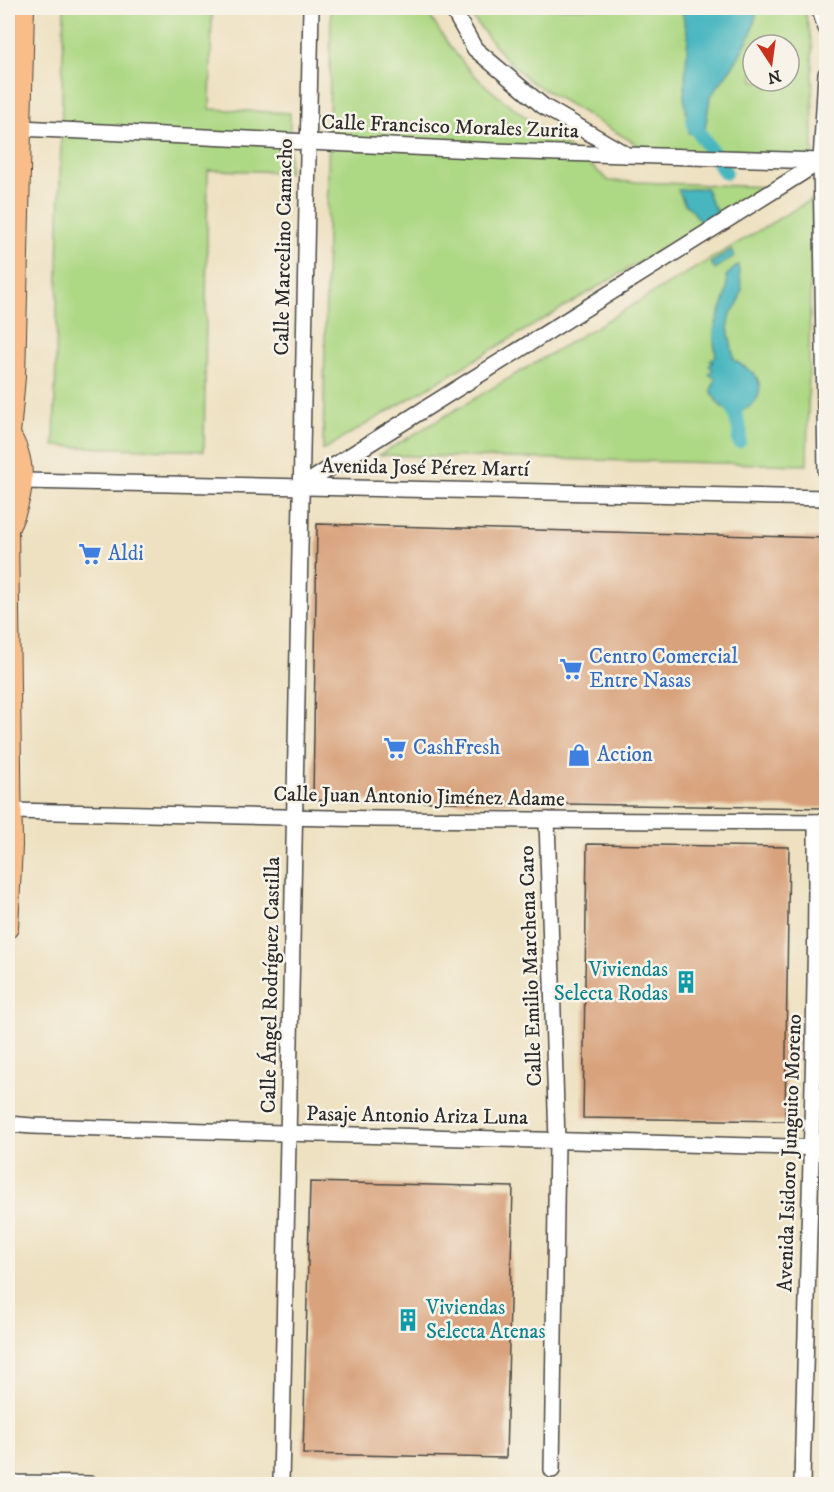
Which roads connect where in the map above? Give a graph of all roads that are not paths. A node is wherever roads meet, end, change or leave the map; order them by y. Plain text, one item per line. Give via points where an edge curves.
1 (24, 8) edge
2 (311, 8) edge
3 (452, 8) edge
4 (819, 8) edge
5 (826, 28) edge
6 (826, 74) edge
7 (20, 128) junction
8 (308, 142) junction
9 (627, 155) junction
10 (824, 160) edge
11 (9, 433) edge
12 (826, 471) edge
13 (23, 481) junction
14 (300, 487) junction
15 (826, 498) edge
16 (8, 529) edge
17 (11, 811) junction
18 (296, 816) junction
19 (547, 820) junction
20 (821, 822) edge
21 (8, 928) edge
22 (8, 1124) edge
23 (288, 1134) junction
24 (557, 1141) junction
25 (810, 1147) junction
26 (826, 1148) edge
27 (552, 1470) dead end
28 (12, 1482) edge
29 (90, 1485) edge
30 (280, 1485) edge
31 (802, 1485) edge

1 - 7 main road
2 - 8 street, Calle Marcelino Camacho
3 - 9 street, Calle Francisco Morales Zurita via 475,49 543,106
4 - 5 street
6 - 10 street
7 - 8 street, Calle Francisco Morales Zurita
7 - 11 main road via 15,377
8 - 9 street, Calle Francisco Morales Zurita
8 - 14 street, Calle Marcelino Camacho
9 - 10 street, Calle Francisco Morales Zurita
10 - 12 street
10 - 14 street
11 - 13 main road via 20,456
13 - 14 street, Avenida José Pérez Martí
13 - 16 main road via 19,506
14 - 15 street, Avenida José Pérez Martí
14 - 18 street, Calle Ángel Rodríguez Castilla
16 - 17 main road
17 - 18 street, Calle Juan Antonio Jiménez Adame
17 - 21 main road
18 - 19 street, Calle Juan Antonio Jiménez Adame
18 - 23 street, Calle Ángel Rodríguez Castilla
19 - 20 street, Calle Juan Antonio Jiménez Adame
19 - 24 street, Calle Emilio Marchena Caro
20 - 25 street, Avenida Isidoro Junguito Moreno
22 - 23 street, Pasaje Antonio Ariza Luna
23 - 24 street, Pasaje Antonio Ariza Luna
23 - 30 street, Calle Ángel Rodríguez Castilla
24 - 25 street, Pasaje Antonio Ariza Luna
24 - 27 street, Calle Emilio Marchena Caro
25 - 26 street, Pasaje Antonio Ariza Luna
25 - 31 street, Avenida Isidoro Junguito Moreno
28 - 29 street

